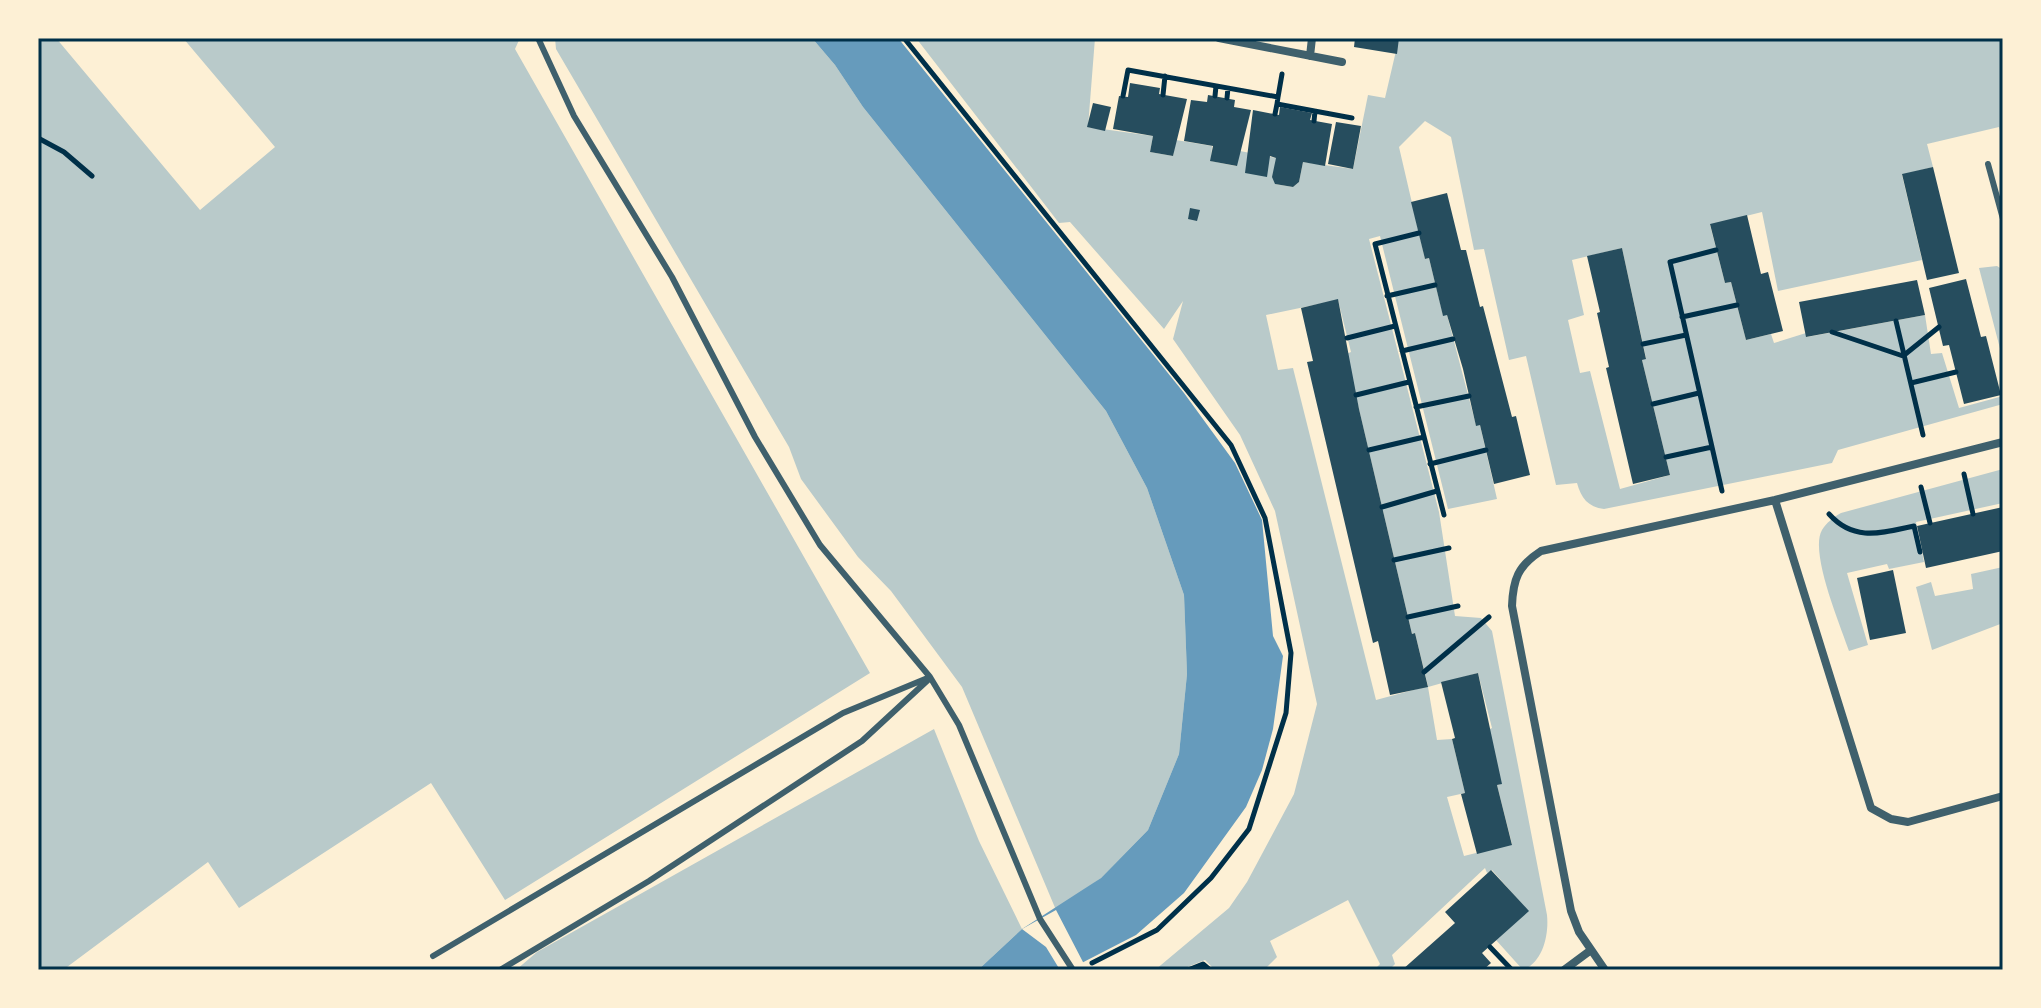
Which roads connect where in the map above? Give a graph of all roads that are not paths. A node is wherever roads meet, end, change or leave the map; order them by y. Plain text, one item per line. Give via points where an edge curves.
1 (538, 38) edge
2 (1219, 38) edge
3 (1312, 38) edge
4 (1310, 56) junction
5 (1342, 62) dead end
6 (1988, 164) dead end
7 (2003, 219) edge
8 (2003, 442) edge
9 (1775, 500) junction
10 (930, 677) junction
11 (2003, 796) edge
12 (1591, 950) junction
13 (433, 956) dead end
14 (500, 970) edge
15 (1073, 970) edge
16 (1564, 970) edge
17 (1605, 970) edge

1 - 10 lane via 574,116 672,277 755,437 820,545
2 - 4 street
3 - 4 street
4 - 5 street
6 - 7 lane
8 - 9 street
9 - 11 street via 1871,808 1908,822
9 - 12 street via 1541,551 1522,564 1513,583 1514,619 1571,911
10 - 13 lane via 843,713
10 - 14 lane via 862,741 649,881
10 - 15 lane via 959,725 1040,919
12 - 16 street
12 - 17 street

